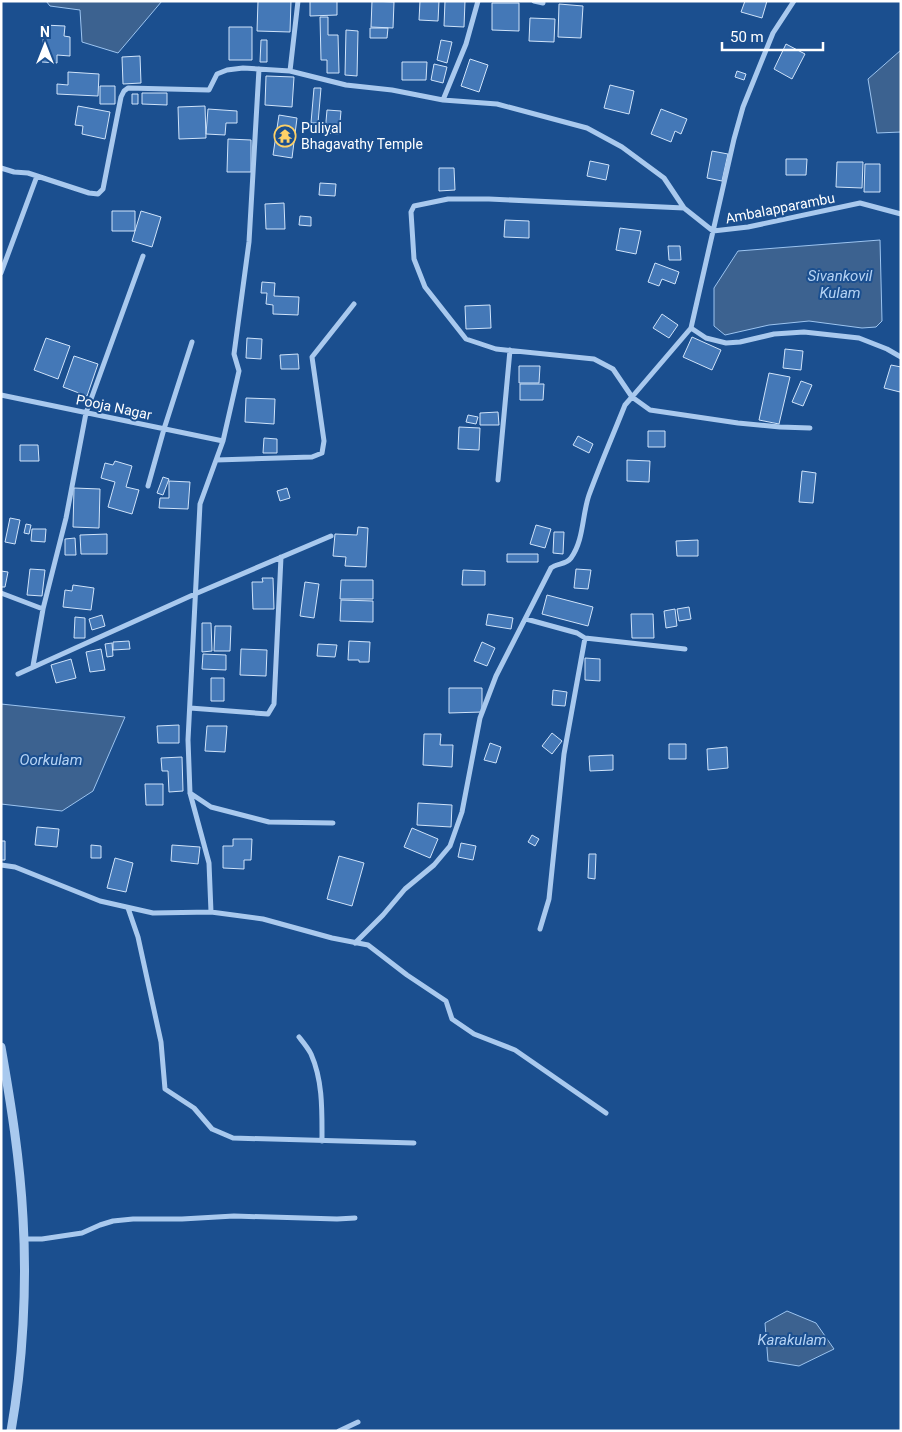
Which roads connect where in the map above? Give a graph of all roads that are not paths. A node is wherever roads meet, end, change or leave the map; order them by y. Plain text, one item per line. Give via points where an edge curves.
1 (298, 1) edge
2 (478, 1) edge
3 (534, 1) edge
4 (794, 1) edge
5 (543, 3) dead end
6 (259, 69) junction
7 (290, 71) junction
8 (443, 100) junction
9 (1, 168) edge
10 (37, 176) junction
11 (684, 208) junction
12 (901, 214) edge
13 (713, 231) junction
14 (143, 256) dead end
15 (1, 273) edge
16 (354, 304) dead end
17 (690, 328) junction
18 (192, 342) dead end
19 (510, 350) junction
20 (901, 357) edge
21 (1, 395) edge
22 (632, 397) junction
23 (86, 412) junction
24 (810, 428) dead end
25 (164, 429) junction
26 (223, 441) junction
27 (216, 460) junction
28 (498, 480) dead end
29 (148, 486) dead end
30 (331, 536) dead end
31 (280, 557) junction
32 (1, 593) edge
33 (195, 594) junction
34 (43, 609) junction
35 (526, 619) junction
36 (585, 638) junction
37 (685, 649) dead end
38 (33, 666) junction
39 (18, 674) dead end
40 (190, 708) junction
41 (190, 793) junction
42 (333, 823) dead end
43 (1, 865) edge
44 (128, 908) junction
45 (211, 912) junction
46 (540, 928) dead end
47 (355, 943) junction
48 (299, 1037) dead end
49 (1, 1047) edge
50 (606, 1113) dead end
51 (322, 1141) junction
52 (414, 1143) dead end
53 (355, 1218) dead end
54 (24, 1239) junction
55 (358, 1422) dead end
56 (11, 1431) edge
57 (339, 1431) edge

1 - 7 street
2 - 8 street via 466,44
3 - 5 street
4 - 13 street via 773,33 744,107
6 - 7 street, Ambalapparambu
6 - 10 street, Ambalapparambu via 243,68 217,74 209,90 128,88 124,91 103,189 98,194
6 - 26 street via 249,242 234,354 239,371
7 - 8 street, Ambalapparambu
8 - 11 street, Ambalapparambu via 497,104 587,128 622,147 664,178
9 - 10 street
10 - 15 street
11 - 13 street, Ambalapparambu
11 - 19 street via 489,199 448,199 414,206 410,212 414,259 425,287 466,339
12 - 13 street, Ambalapparambu via 860,203 748,227
13 - 17 street
14 - 23 street
16 - 27 street via 312,356 324,441 322,453 312,457
17 - 20 street via 706,338 726,343 804,332 859,338
17 - 22 street
18 - 25 street
19 - 22 street via 594,359 613,369
19 - 28 street
21 - 23 street, Pooja Nagar
22 - 24 street via 650,410 738,423
22 - 35 street via 588,496 575,551 568,561 551,568
23 - 25 street, Pooja Nagar
23 - 34 street via 66,518
25 - 26 street, Pooja Nagar
25 - 29 street
26 - 27 street
27 - 33 street via 200,504
30 - 31 street
31 - 33 street
31 - 40 street via 274,704 268,714
32 - 34 street
33 - 38 street
33 - 40 street
34 - 38 street
35 - 36 street
35 - 47 street via 496,676 480,718 462,812 450,846
36 - 37 street
36 - 46 street via 564,754 549,899
38 - 39 street
40 - 41 street
41 - 42 street via 211,806 269,822
41 - 45 street via 209,862
43 - 44 street via 15,867 100,902
44 - 45 street via 153,913
44 - 51 street via 138,937 161,1042 166,1089 194,1108 212,1129 232,1138
45 - 47 street via 263,919
47 - 50 street via 368,945 446,1001 452,1020 474,1034 515,1050
48 - 51 street via 310,1053 317,1074 322,1104
49 - 54 street via 14,1120
51 - 52 street
53 - 54 street via 234,1216 133,1219 113,1221 82,1233
54 - 56 street via 24,1298
55 - 57 street

